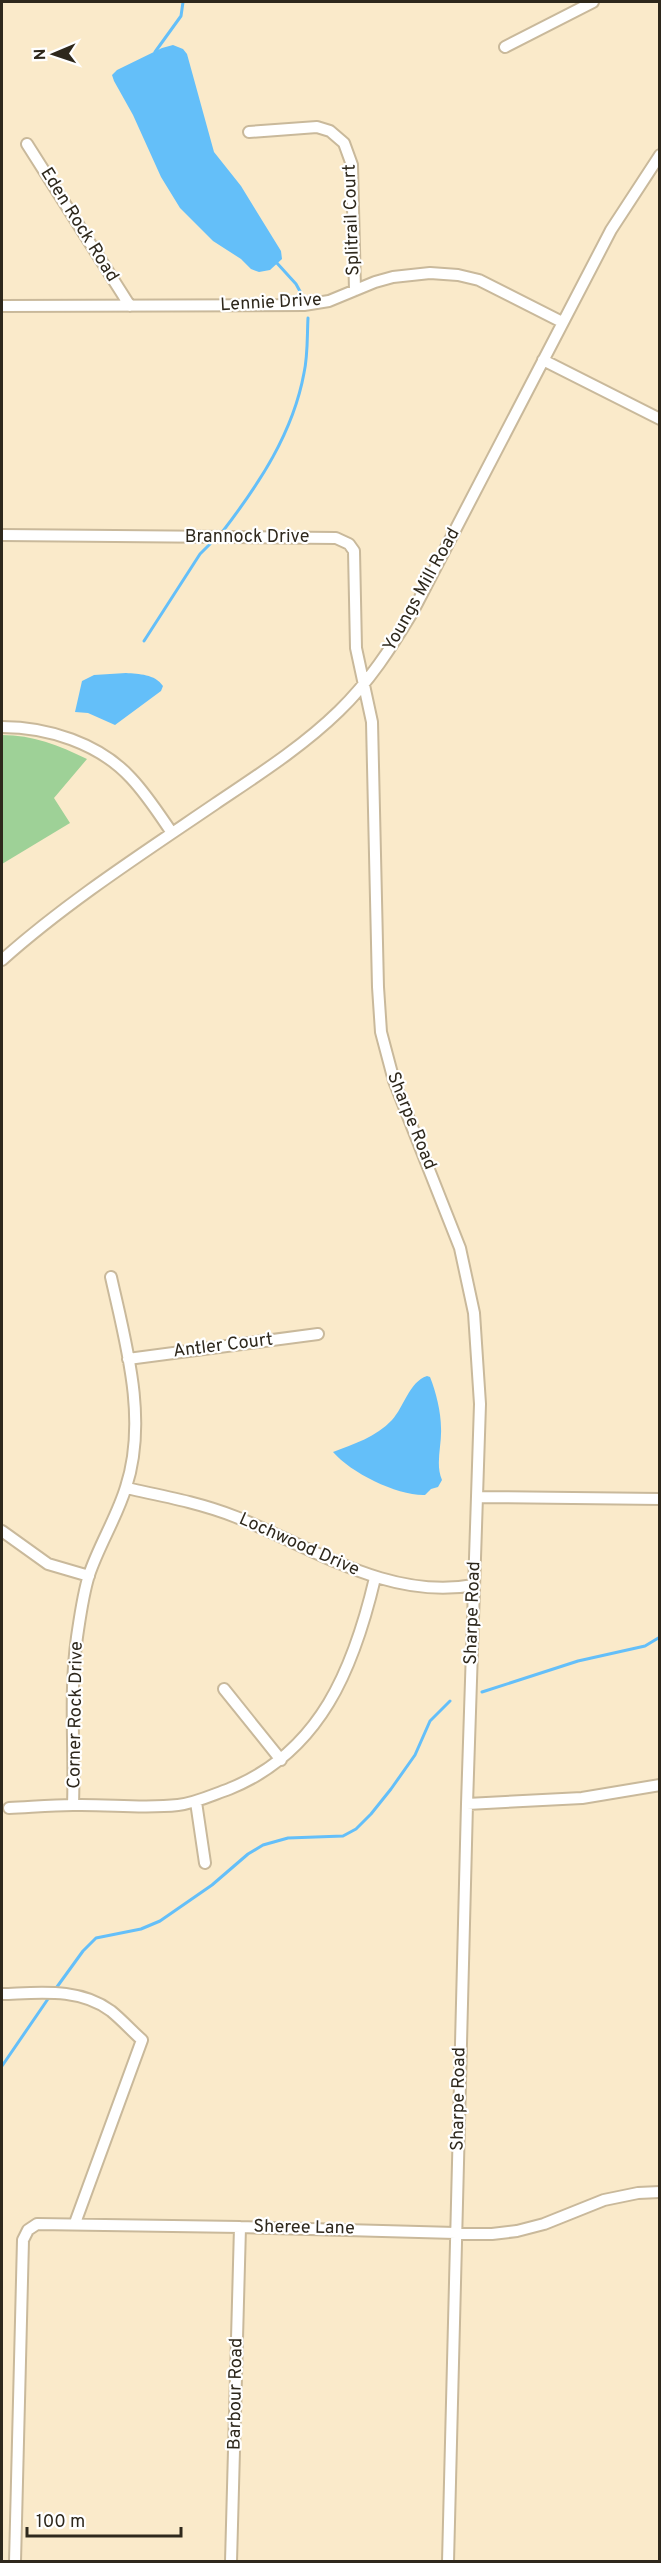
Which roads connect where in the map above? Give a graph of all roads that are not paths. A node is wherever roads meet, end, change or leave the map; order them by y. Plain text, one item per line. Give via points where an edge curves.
1 (593, 2) edge
2 (505, 46) dead end
3 (249, 132) dead end
4 (27, 144) dead end
5 (660, 155) edge
6 (355, 290) junction
7 (2, 306) edge
8 (130, 306) junction
9 (562, 322) junction
10 (543, 360) junction
11 (660, 418) edge
12 (2, 535) edge
13 (365, 682) junction
14 (2, 727) edge
15 (172, 833) junction
16 (2, 960) edge
17 (111, 1277) dead end
18 (318, 1334) dead end
19 (128, 1359) junction
20 (126, 1488) junction
21 (477, 1497) junction
22 (660, 1499) edge
23 (2, 1531) edge
24 (89, 1576) junction
25 (375, 1578) junction
26 (474, 1586) junction
27 (224, 1689) dead end
28 (280, 1760) junction
29 (660, 1785) edge
30 (196, 1802) junction
31 (467, 1804) junction
32 (73, 1805) junction
33 (9, 1808) dead end
34 (205, 1863) dead end
35 (2, 1994) edge
36 (660, 2192) edge
37 (75, 2223) junction
38 (240, 2227) junction
39 (456, 2232) junction
40 (15, 2562) edge
41 (231, 2562) edge
42 (448, 2562) edge

1 - 2 street
3 - 6 street, Splitrail Court via 317,127 330,131 344,143 352,165
4 - 8 street, Eden Rock Road
5 - 9 street, Youngs Mill Road via 610,230
6 - 8 street, Lennie Drive via 329,301 304,305
6 - 9 street, Lennie Drive via 393,277 458,275 479,280
7 - 8 street, Lennie Drive
9 - 10 street, Youngs Mill Road
10 - 11 street
10 - 13 street, Youngs Mill Road via 412,613
12 - 13 street, Brannock Drive via 342,539 354,551 356,648
13 - 15 street, Youngs Mill Road via 340,711 281,760
13 - 21 street, Sharpe Road via 372,722 381,1032 393,1081 445,1205 469,1280 478,1347
14 - 15 street via 51,732 107,758 130,777
15 - 16 street, Youngs Mill Road via 49,921
17 - 19 street, Corner Rock Drive
18 - 19 street, Antler Court
19 - 20 street, Corner Rock Drive via 135,1412 134,1450
20 - 24 street, Corner Rock Drive
20 - 25 street, Lochwood Drive via 215,1509
21 - 22 street
21 - 26 street, Sharpe Road
23 - 24 street via 48,1564
24 - 32 street, Corner Rock Drive via 74,1664
25 - 26 street, Lochwood Drive via 426,1588
25 - 28 street via 353,1654 335,1695 302,1741
26 - 31 street, Sharpe Road
27 - 28 street
28 - 30 street via 244,1783
29 - 31 street via 582,1798
30 - 32 street
30 - 34 street
31 - 39 street, Sharpe Road
32 - 33 street
35 - 37 street via 76,1995 110,2010 142,2040
36 - 39 street, Sheree Lane via 604,2200 517,2231
37 - 38 street, Sheree Lane
37 - 40 street, Sheree Lane via 42,2223 28,2230 23,2240
38 - 39 street, Sheree Lane
38 - 41 street, Barbour Road
39 - 42 street, Sharpe Road

